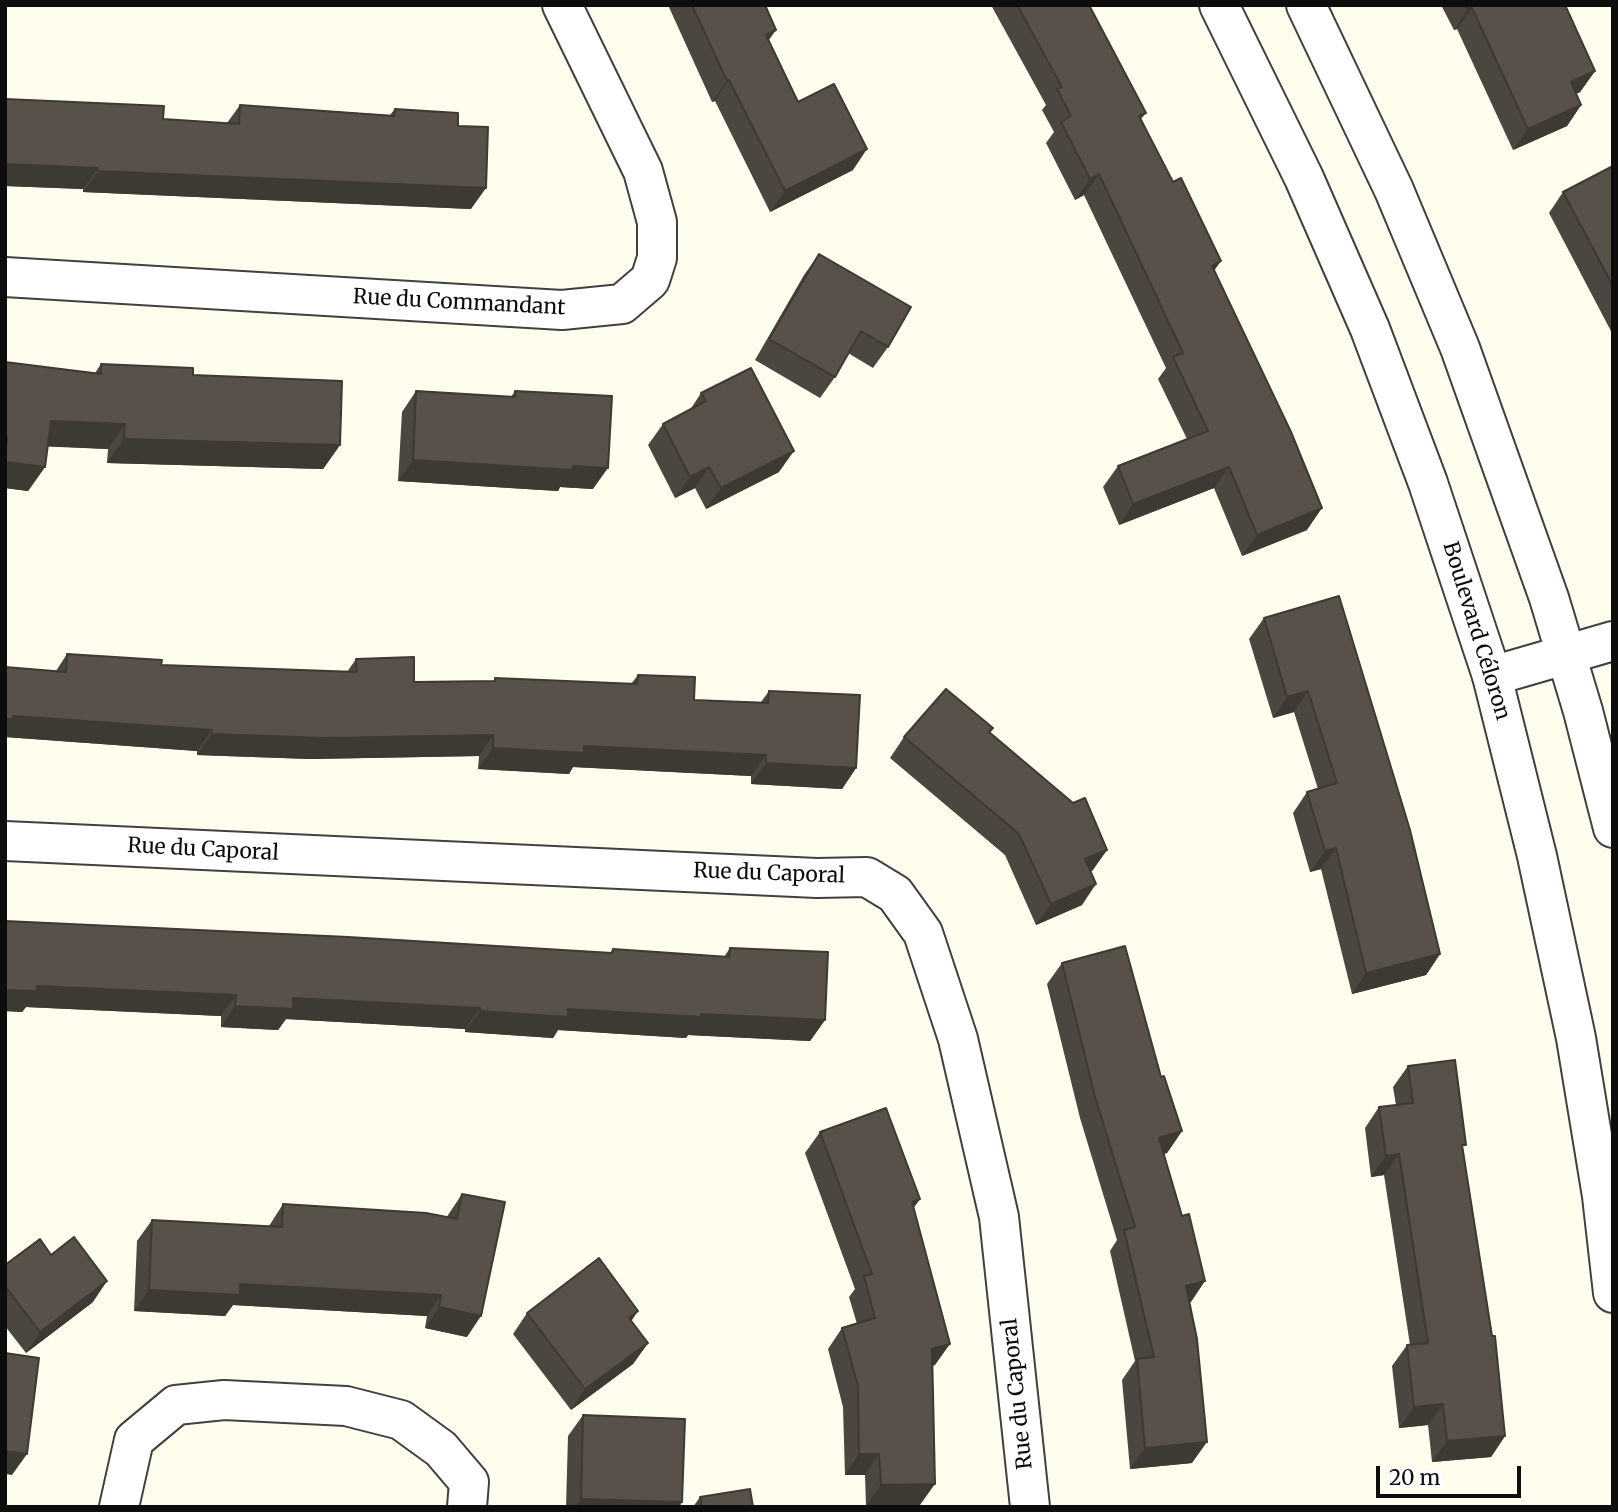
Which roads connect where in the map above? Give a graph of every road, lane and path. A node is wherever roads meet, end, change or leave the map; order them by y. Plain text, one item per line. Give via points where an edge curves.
1 (562, 5) edge
2 (1219, 5) edge
3 (1306, 5) edge
4 (5, 277) edge
5 (1613, 640) edge
6 (1566, 654) junction
7 (1492, 676) junction
8 (1613, 828) edge
9 (5, 841) edge
10 (1613, 1293) edge
11 (119, 1507) edge
12 (467, 1507) edge
13 (1030, 1507) edge

1 - 4 street, Rue du Commandant via 643,171 657,222 657,258 650,280 622,303 562,310
2 - 7 street, Boulevard Céloron via 1370,329 1419,457
3 - 6 street via 1441,301 1488,422
5 - 6 street
6 - 7 street
6 - 8 street
7 - 10 street, Boulevard Céloron via 1574,1026
9 - 13 street, Rue du Caporal via 867,877 895,894 923,933 958,1039 999,1217
11 - 12 street via 134,1440 177,1405 224,1400 346,1406 401,1420 441,1449 469,1482

